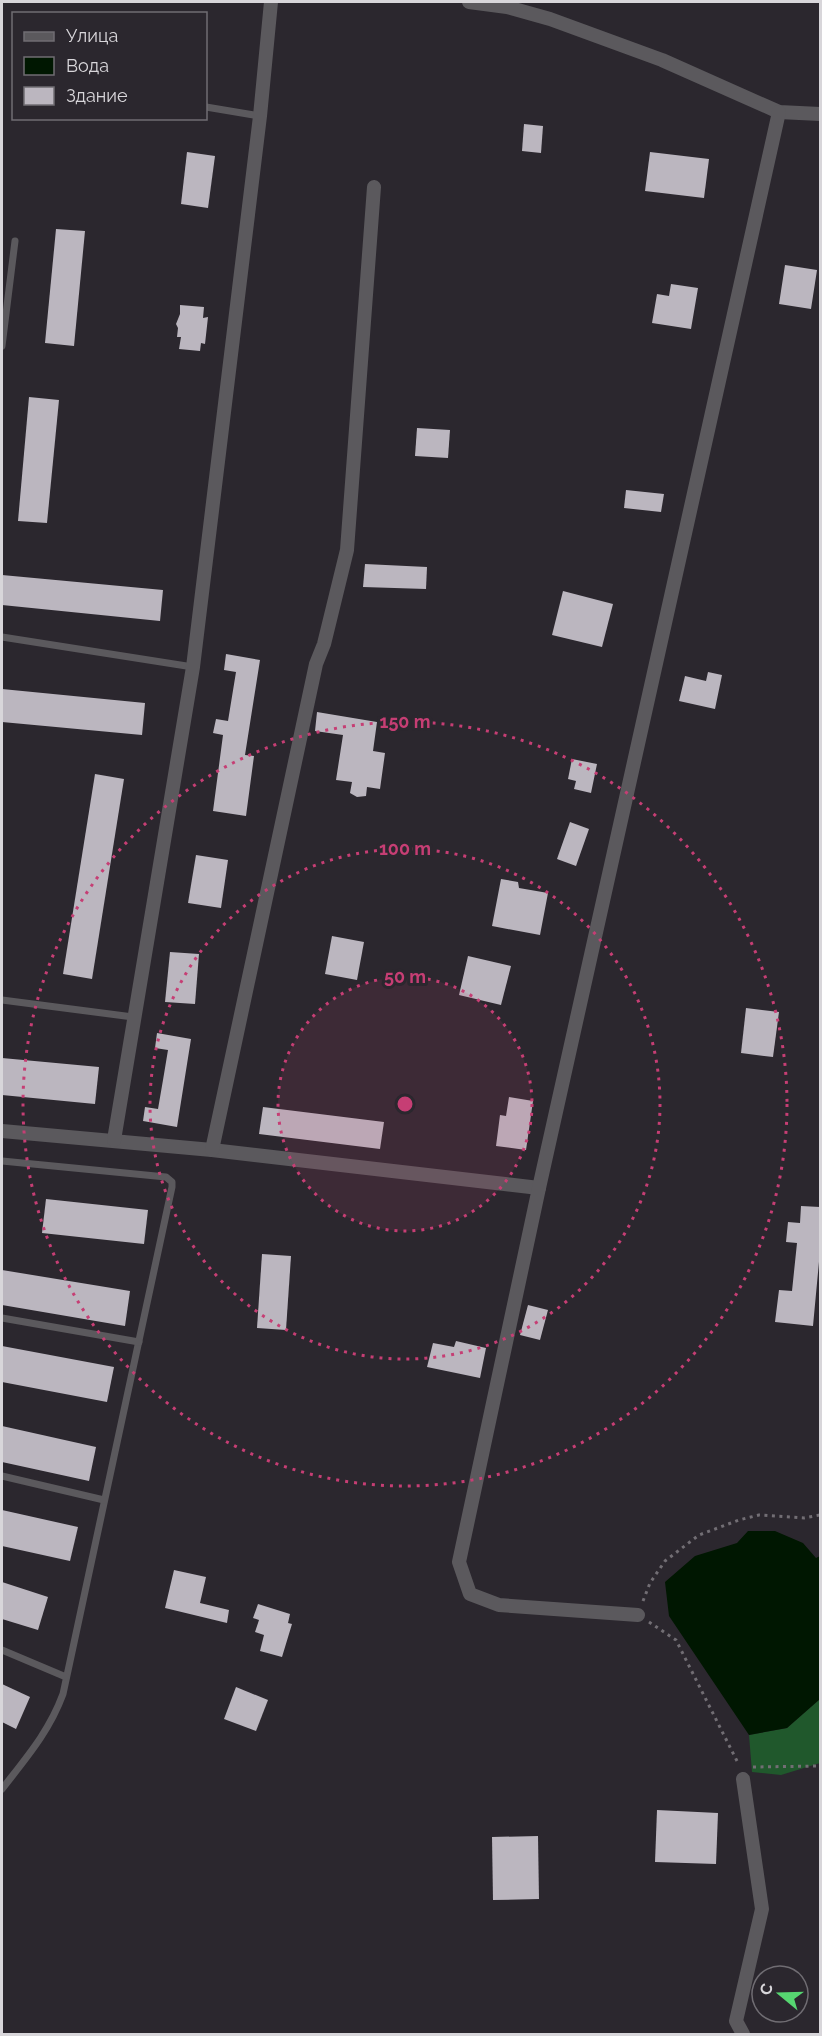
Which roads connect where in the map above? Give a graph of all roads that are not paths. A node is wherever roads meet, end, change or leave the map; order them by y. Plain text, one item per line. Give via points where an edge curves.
1 (272, 2) edge
2 (469, 2) edge
3 (207, 107) edge
4 (779, 112) junction
5 (820, 114) edge
6 (260, 116) junction
7 (374, 187) dead end
8 (15, 241) dead end
9 (2, 346) edge
10 (2, 637) edge
11 (193, 667) junction
12 (2, 1000) edge
13 (133, 1017) junction
14 (2, 1131) edge
15 (114, 1140) junction
16 (212, 1150) junction
17 (2, 1161) edge
18 (539, 1188) junction
19 (2, 1318) edge
20 (139, 1342) junction
21 (2, 1476) edge
22 (104, 1500) junction
23 (638, 1615) road end
24 (2, 1650) edge
25 (66, 1677) junction
26 (741, 1772) road end
27 (2, 1789) edge
28 (743, 2034) edge

1 - 6 street
2 - 4 street via 507,7 549,19 662,60
3 - 6 lane
4 - 5 street
4 - 18 street
6 - 11 street
7 - 16 street via 347,550 316,664
8 - 9 lane
10 - 11 lane
11 - 13 street
12 - 13 lane
13 - 15 street
14 - 15 street
15 - 16 street
16 - 18 street
17 - 20 lane via 170,1179 172,1187
18 - 23 street via 459,1562 470,1594 499,1605
19 - 20 lane
20 - 22 lane
21 - 22 lane
22 - 25 lane
24 - 25 lane
25 - 27 lane via 63,1694 43,1736
26 - 28 street via 762,1909 736,2021

